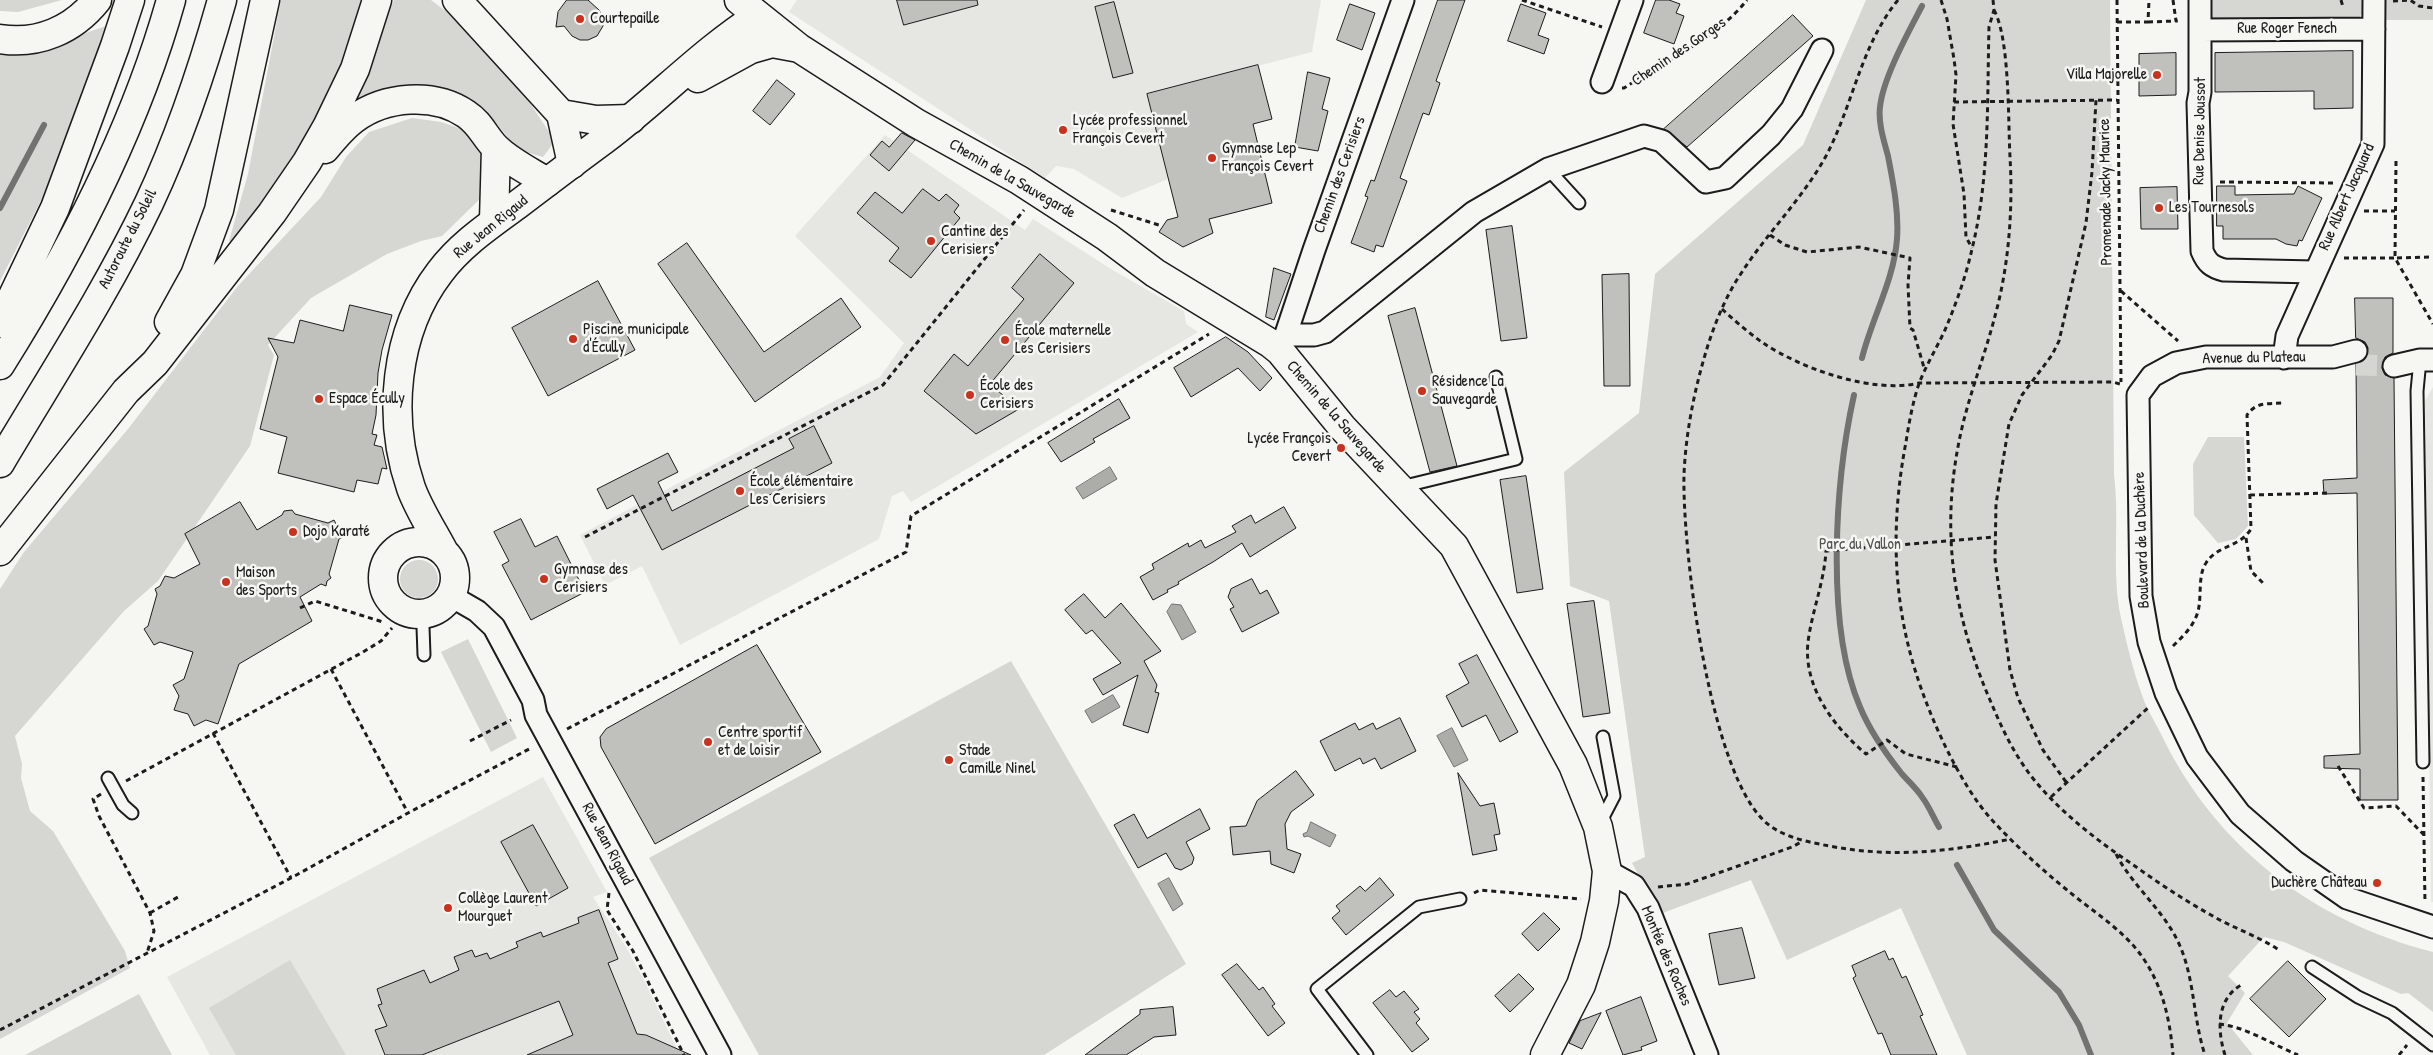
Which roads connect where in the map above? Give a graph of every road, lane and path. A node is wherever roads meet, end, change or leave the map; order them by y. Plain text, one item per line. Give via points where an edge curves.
1 (97, 0) edge
2 (130, 0) edge
3 (171, 0) edge
4 (222, 0) edge
5 (265, 0) edge
6 (377, 0) edge
7 (457, 0) edge
8 (1403, 0) edge
9 (1522, 0) edge
10 (1632, 0) edge
11 (1747, 0) edge
12 (1898, 0) edge
13 (1941, 0) edge
14 (1993, 0) edge
15 (2117, 0) edge
16 (2149, 0) edge
17 (2200, 0) edge
18 (2341, 0) edge
19 (2410, 0) edge
20 (2381, 1) edge
21 (752, 7) edge
22 (2343, 7) dead end
23 (2433, 8) edge
24 (1994, 10) junction
25 (2176, 21) dead end
26 (2117, 22) junction
27 (2148, 22) junction
28 (2374, 29) junction
29 (2200, 30) junction
30 (1620, 33) junction
31 (0, 40) edge
32 (800, 48) junction
33 (1822, 50) dead end
34 (1602, 82) joint
35 (2096, 100) junction
36 (2118, 100) junction
37 (1954, 102) junction
38 (1987, 102) junction
39 (2007, 102) junction
40 (560, 114) junction
41 (631, 119) junction
42 (496, 148) junction
43 (2396, 161) dead end
44 (572, 164) junction
45 (1548, 169) junction
46 (547, 182) junction
47 (2212, 182) dead end
48 (2334, 183) dead end
49 (1579, 202) dead end
50 (1028, 205) dead end
51 (1108, 209) dead end
52 (2395, 211) junction
53 (2363, 212) dead end
54 (272, 214) junction
55 (494, 221) junction
56 (1162, 226) dead end
57 (1770, 235) junction
58 (1972, 249) junction
59 (2433, 257) edge
60 (2341, 258) dead end
61 (2395, 258) junction
62 (2314, 272) junction
63 (2120, 291) junction
64 (1722, 309) junction
65 (0, 323) edge
66 (2433, 324) edge
67 (1210, 334) dead end
68 (1283, 343) junction
69 (2180, 354) junction
70 (2284, 358) junction
71 (2356, 358) tunnel mouth
72 (2393, 358) tunnel mouth
73 (2426, 360) edge
74 (0, 365) edge
75 (1925, 372) junction
76 (1496, 377) dead end
77 (1920, 383) junction
78 (1974, 383) junction
79 (2032, 383) junction
80 (2121, 384) junction
81 (2128, 387) dead end
82 (126, 391) junction
83 (2282, 403) dead end
84 (0, 463) edge
85 (1399, 488) junction
86 (412, 490) junction
87 (2330, 494) dead end
88 (2250, 495) junction
89 (585, 537) dead end
90 (1995, 537) junction
91 (2246, 537) junction
92 (1950, 541) junction
93 (406, 545) junction
94 (1896, 546) junction
95 (0, 552) edge
96 (444, 552) junction
97 (2265, 585) dead end
98 (451, 596) junction
99 (300, 608) dead end
100 (420, 614) junction
101 (383, 622) dead end
102 (392, 628) dead end
103 (424, 655) dead end
104 (2156, 662) junction
105 (331, 669) junction
106 (511, 720) dead end
107 (2130, 724) dead end
108 (213, 733) junction
109 (558, 733) junction
110 (1602, 737) dead end
111 (470, 741) dead end
112 (2423, 762) joint
113 (2338, 766) dead end
114 (1957, 767) junction
115 (2066, 782) junction
116 (110, 783) junction
117 (2051, 797) junction
118 (132, 813) dead end
119 (408, 813) junction
120 (1598, 827) junction
121 (2424, 835) junction
122 (2011, 839) junction
123 (1802, 841) junction
124 (2115, 853) junction
125 (1607, 871) junction
126 (291, 878) junction
127 (1649, 887) dead end
128 (178, 897) dead end
129 (1581, 899) dead end
130 (1460, 900) joint
131 (607, 902) dead end
132 (150, 913) junction
133 (2429, 927) edge
134 (2280, 950) dead end
135 (146, 954) junction
136 (2312, 967) dead end
137 (2243, 984) dead end
138 (2219, 1024) junction
139 (0, 1030) edge
140 (707, 1030) junction
141 (2433, 1045) edge
142 (684, 1055) edge
143 (710, 1055) edge
144 (720, 1055) edge
145 (1368, 1055) edge
146 (1545, 1055) edge
147 (1707, 1055) edge
148 (2173, 1055) edge
149 (2205, 1055) edge
150 (2225, 1055) edge
151 (2298, 1055) edge

1 - 31 main road via 72,24 50,36
2 - 65 main road via 55,208
3 - 74 main road via 141,89 110,165 34,311
4 - 84 main road, Autoroute du Soleil via 182,120 149,202 102,290
5 - 82 main road via 214,227 195,275
6 - 54 main road via 355,69 327,127
7 - 40 main road
8 - 68 street, Chemin des Cerisiers
9 - 30 path
10 - 30 street, Chemin des Gorges
11 - 34 path, Chemin des Gorges via 1704,38 1624,88
12 - 57 path via 1883,17 1872,38 1826,156
13 - 37 path via 1954,59
14 - 24 path
15 - 26 path, Promenade Jacky Maurice
16 - 27 path
17 - 29 street, Rue Denise Joussot
18 - 22 path
19 - 20 path
19 - 23 path via 2419,6
20 - 28 street, Rue Albert Jacquard
21 - 32 main road, Chemin de la Sauvegarde
21 - 41 main road, Rue Jean Rigaud via 735,31
24 - 38 path via 1989,27
24 - 39 path via 2001,23
25 - 27 path
26 - 27 path
26 - 36 path, Promenade Jacky Maurice
28 - 29 street, Rue Roger Fenech
28 - 62 street, Rue Albert Jacquard via 2373,144
29 - 62 street, Rue Denise Joussot via 2199,192 2202,251 2206,260 2213,268 2224,270
30 - 34 street, Chemin des Gorges
32 - 41 main road, Rue Jean Rigaud via 772,43 751,49
32 - 68 main road, Chemin de la Sauvegarde via 916,123 1019,180 1107,237 1155,273
33 - 45 street, Chemin de la Sauvegarde via 1792,109 1771,135 1725,178 1706,182 1662,142 1644,136
35 - 36 path
35 - 39 path
35 - 79 path via 2092,172 2082,244 2059,341
36 - 63 path, Promenade Jacky Maurice
37 - 38 path
37 - 58 path via 1956,155 1964,194 1966,237
38 - 39 path
38 - 58 path via 1985,177
39 - 78 path via 2011,183 2005,272
40 - 41 main road via 596,120
40 - 44 main road
41 - 44 main road, Rue Jean Rigaud
42 - 46 main road
42 - 54 main road via 466,114 439,102 404,101 376,107 353,119 339,132
42 - 55 main road
43 - 52 path
44 - 46 main road, Rue Jean Rigaud
45 - 49 lane
45 - 68 street, Chemin de la Sauvegarde via 1474,212 1325,332
46 - 55 main road, Rue Jean Rigaud
47 - 48 path
50 - 89 path via 884,385
51 - 56 path
52 - 53 path
52 - 61 path
54 - 82 main road via 155,363
55 - 86 main road, Rue Jean Rigaud via 440,271 423,299 406,341 397,397 403,460
57 - 64 path via 1742,272
57 - 75 path via 1784,245 1807,252 1843,247 1910,258 1910,328
58 - 75 path via 1946,328
59 - 61 path
60 - 61 path
61 - 66 path
62 - 70 street, Rue Albert Jacquard via 2287,336
63 - 69 path
63 - 80 path, Promenade Jacky Maurice
64 - 77 path via 1765,344 1818,370 1867,383 1910,386
64 - 123 path via 1700,374 1686,444 1684,504 1694,595 1715,713 1748,802 1769,825
67 - 109 path via 911,516 906,552
68 - 85 main road, Chemin de la Sauvegarde via 1336,420
69 - 70 street, Avenue du Plateau
69 - 104 street, Boulevard de la Duchère via 2152,376 2138,395 2141,596
70 - 71 street, Avenue du Plateau
72 - 73 street
73 - 112 lane via 2417,391
75 - 77 path
76 - 85 lane via 1516,459
77 - 78 path
77 - 94 path via 1901,468 1896,503
78 - 79 path
78 - 92 path via 1956,456 1950,504
79 - 80 path
79 - 90 path via 2008,424 1997,496
80 - 81 path
82 - 95 main road
83 - 88 path via 2260,404 2247,415
85 - 120 main road, Chemin de la Sauvegarde via 1454,546 1573,765
86 - 93 main road, Rue Jean Rigaud via 414,525
86 - 96 main road, Rue Jean Rigaud
87 - 88 path
88 - 91 path via 2251,528
90 - 92 path
90 - 115 path via 1998,592 2010,670 2018,698 2042,750
91 - 97 path via 2251,572
91 - 104 path via 2213,554 2205,564 2196,618 2187,632
92 - 94 path
92 - 117 path via 1958,602 1977,668 2017,754
93 - 96 main road via 426,542
93 - 100 main road via 387,561 384,586 393,604 402,610
94 - 114 path via 1900,605 1916,673
94 - 114 path via 1826,551 1823,581 1808,643 1810,671 1821,702 1849,740 1866,754 1888,740 1906,754
96 - 98 main road via 454,569
98 - 100 main road via 440,607
98 - 109 street, Rue Jean Rigaud via 477,611 497,632 533,700 536,714
99 - 101 path via 315,601
100 - 103 lane
102 - 105 path via 381,641
104 - 133 street, Boulevard de la Duchère via 2166,693 2197,757 2240,814 2294,862 2347,898
105 - 108 path
105 - 119 path
106 - 111 path
107 - 115 path
108 - 116 path
108 - 126 path
109 - 119 path
109 - 140 street, Rue Jean Rigaud
110 - 120 lane via 1614,796
112 - 121 path
113 - 121 path via 2364,808 2396,806
114 - 122 path via 1984,810
115 - 117 path
116 - 118 lane via 123,805
116 - 132 path via 93,799
117 - 124 path
119 - 126 path
120 - 125 main road, Chemin de la Sauvegarde
121 - 133 path
122 - 123 path via 1908,854 1857,852
122 - 148 path via 2142,956 2162,996
123 - 127 path via 1687,884
124 - 134 path via 2210,915
124 - 149 path via 2180,945 2193,987
125 - 146 main road, Chemin de la Sauvegarde via 1604,902 1581,985
125 - 147 street, Montée des Roches via 1634,886 1648,908
126 - 135 path
128 - 132 path
129 - 130 path via 1480,890
130 - 145 lane via 1419,907 1317,989
131 - 142 path via 607,910 633,951
132 - 135 path via 154,931
135 - 139 path
136 - 141 lane via 2358,997 2392,1013
137 - 138 path via 2225,1003
138 - 150 path
138 - 151 path via 2244,1030
140 - 143 lane
140 - 144 street, Rue Jean Rigaud

